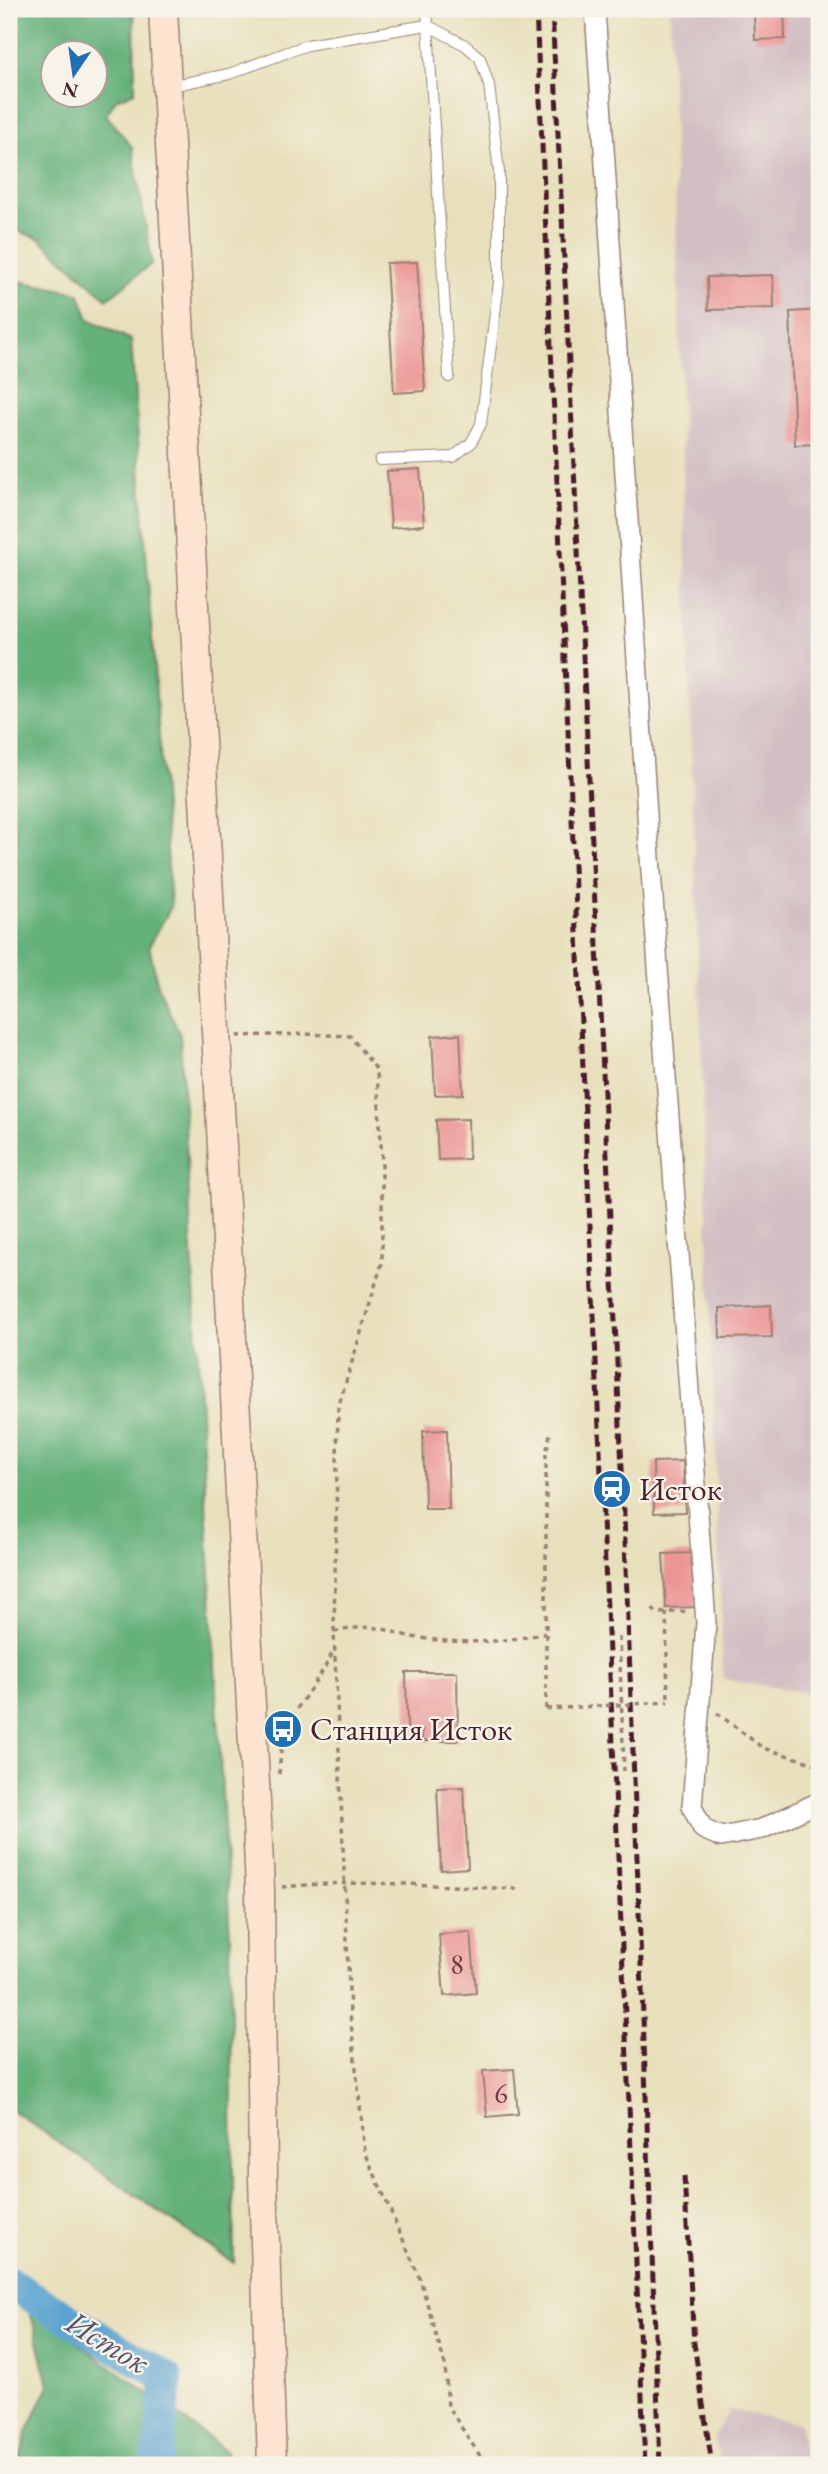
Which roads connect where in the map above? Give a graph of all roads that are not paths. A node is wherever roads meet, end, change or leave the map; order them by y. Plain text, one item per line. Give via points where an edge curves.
1 (163, 9) edge
2 (426, 9) edge
3 (595, 9) edge
4 (427, 24) junction
5 (167, 86) junction
6 (449, 377) dead end
7 (380, 460) dead end
8 (819, 1802) edge
9 (272, 2465) edge

1 - 5 main road
2 - 4 lane
3 - 8 street via 705,1610 692,1807 703,1829 721,1837 762,1829
4 - 5 lane via 307,45 229,75
4 - 6 lane
4 - 7 lane via 480,58 489,85 499,172 499,282 483,413 471,443 453,457
5 - 9 main road via 260,1890

